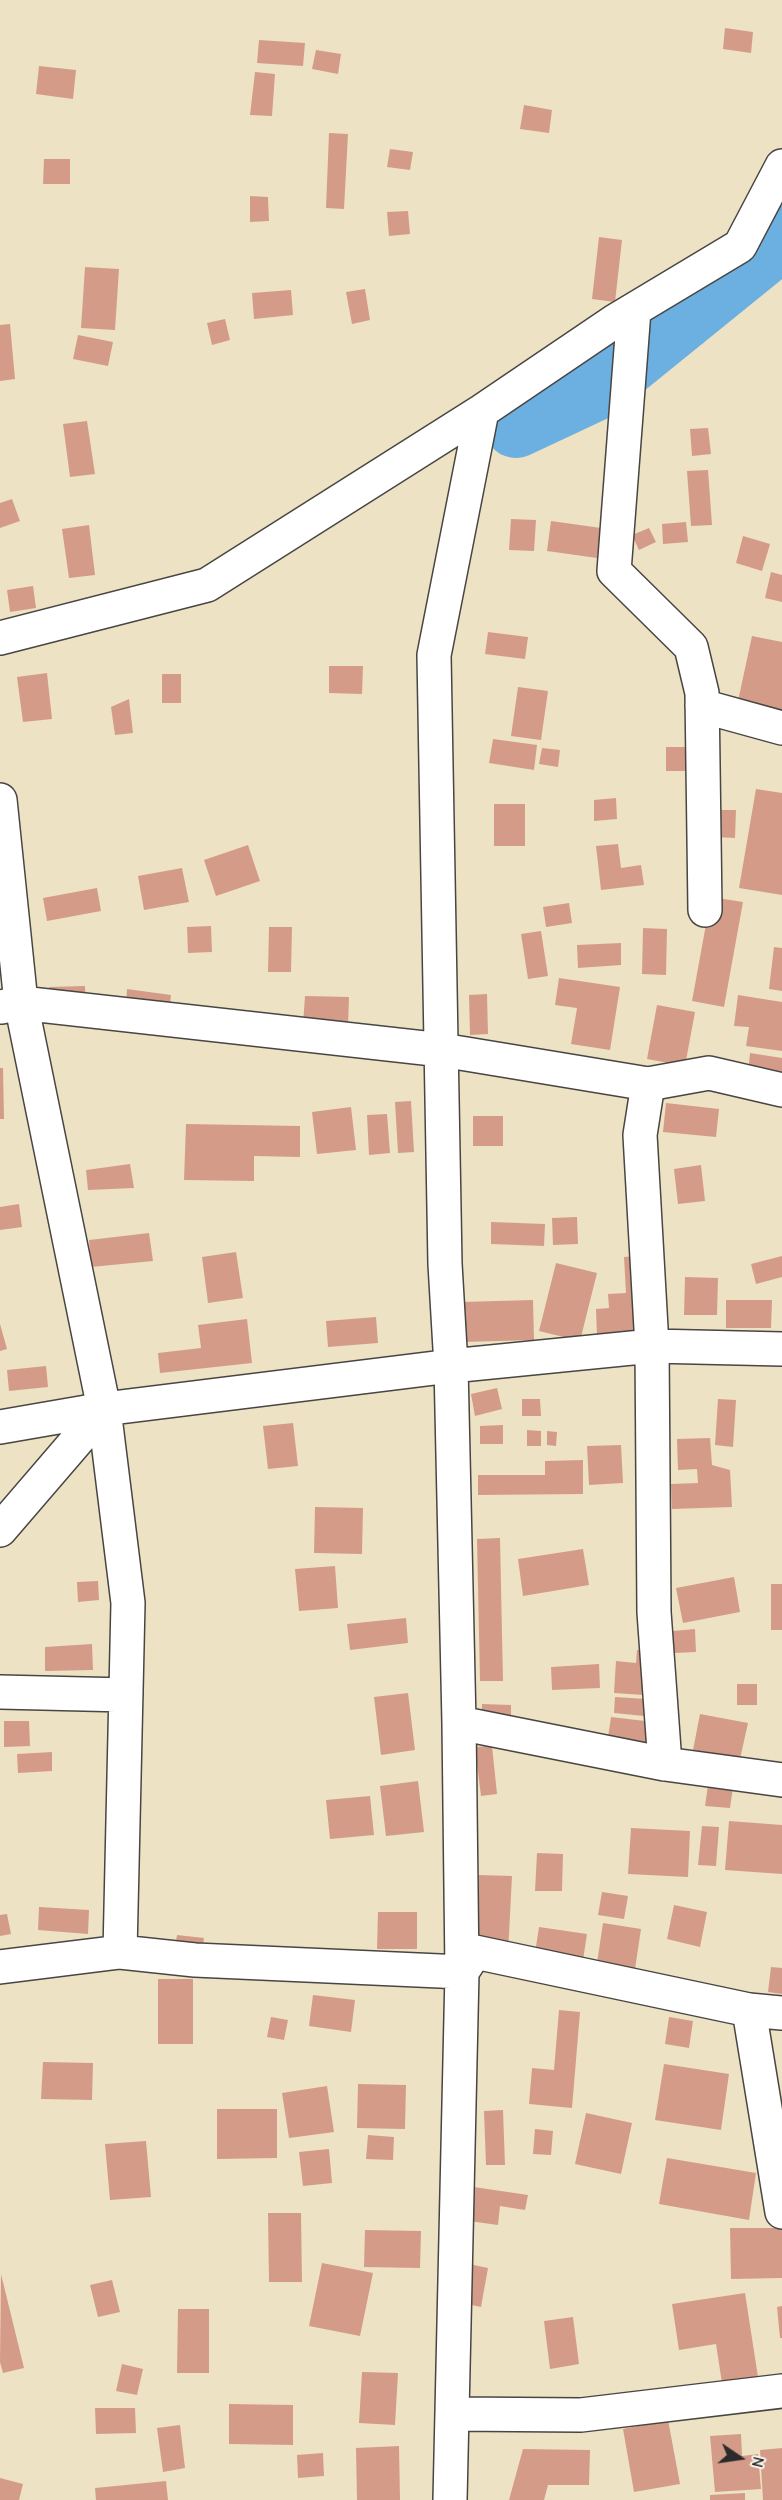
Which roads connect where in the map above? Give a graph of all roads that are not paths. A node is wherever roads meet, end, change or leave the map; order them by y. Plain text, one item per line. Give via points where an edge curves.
1 (782, 166) edge
2 (634, 310) junction
3 (482, 411) junction
4 (0, 638) edge
5 (702, 706) junction
6 (782, 728) edge
7 (0, 800) edge
8 (705, 910) dead end
9 (11, 1005) edge
10 (442, 1050) junction
11 (648, 1084) junction
12 (782, 1090) edge
13 (652, 1346) junction
14 (782, 1349) edge
15 (451, 1366) junction
16 (104, 1409) junction
17 (0, 1426) edge
18 (0, 1530) edge
19 (0, 1692) edge
20 (126, 1695) junction
21 (459, 1723) junction
22 (665, 1764) junction
23 (782, 1780) edge
24 (120, 1952) junction
25 (0, 1967) edge
26 (462, 1972) junction
27 (749, 2010) junction
28 (782, 2013) edge
29 (782, 2212) edge
30 (782, 2391) edge
31 (453, 2414) junction
32 (450, 2500) edge

1 - 2 street via 740,246
2 - 3 street
2 - 5 street via 614,571 691,647
3 - 4 street via 207,585
3 - 10 street via 434,655
5 - 6 street
5 - 8 street
7 - 9 street
9 - 10 street
9 - 16 street
10 - 11 street
10 - 15 street via 445,1264
11 - 12 street via 709,1073
11 - 13 street via 640,1135
13 - 14 street
13 - 15 street
13 - 22 street via 654,1612
15 - 16 street
15 - 21 street
16 - 17 street
16 - 18 street
16 - 20 street via 128,1603
19 - 20 street
20 - 24 street
21 - 22 street
21 - 26 street
22 - 23 street
24 - 25 street
24 - 26 street via 195,1960
26 - 27 street via 475,1952
26 - 31 street
27 - 28 street
27 - 29 street
30 - 31 street via 581,2415
31 - 32 street

